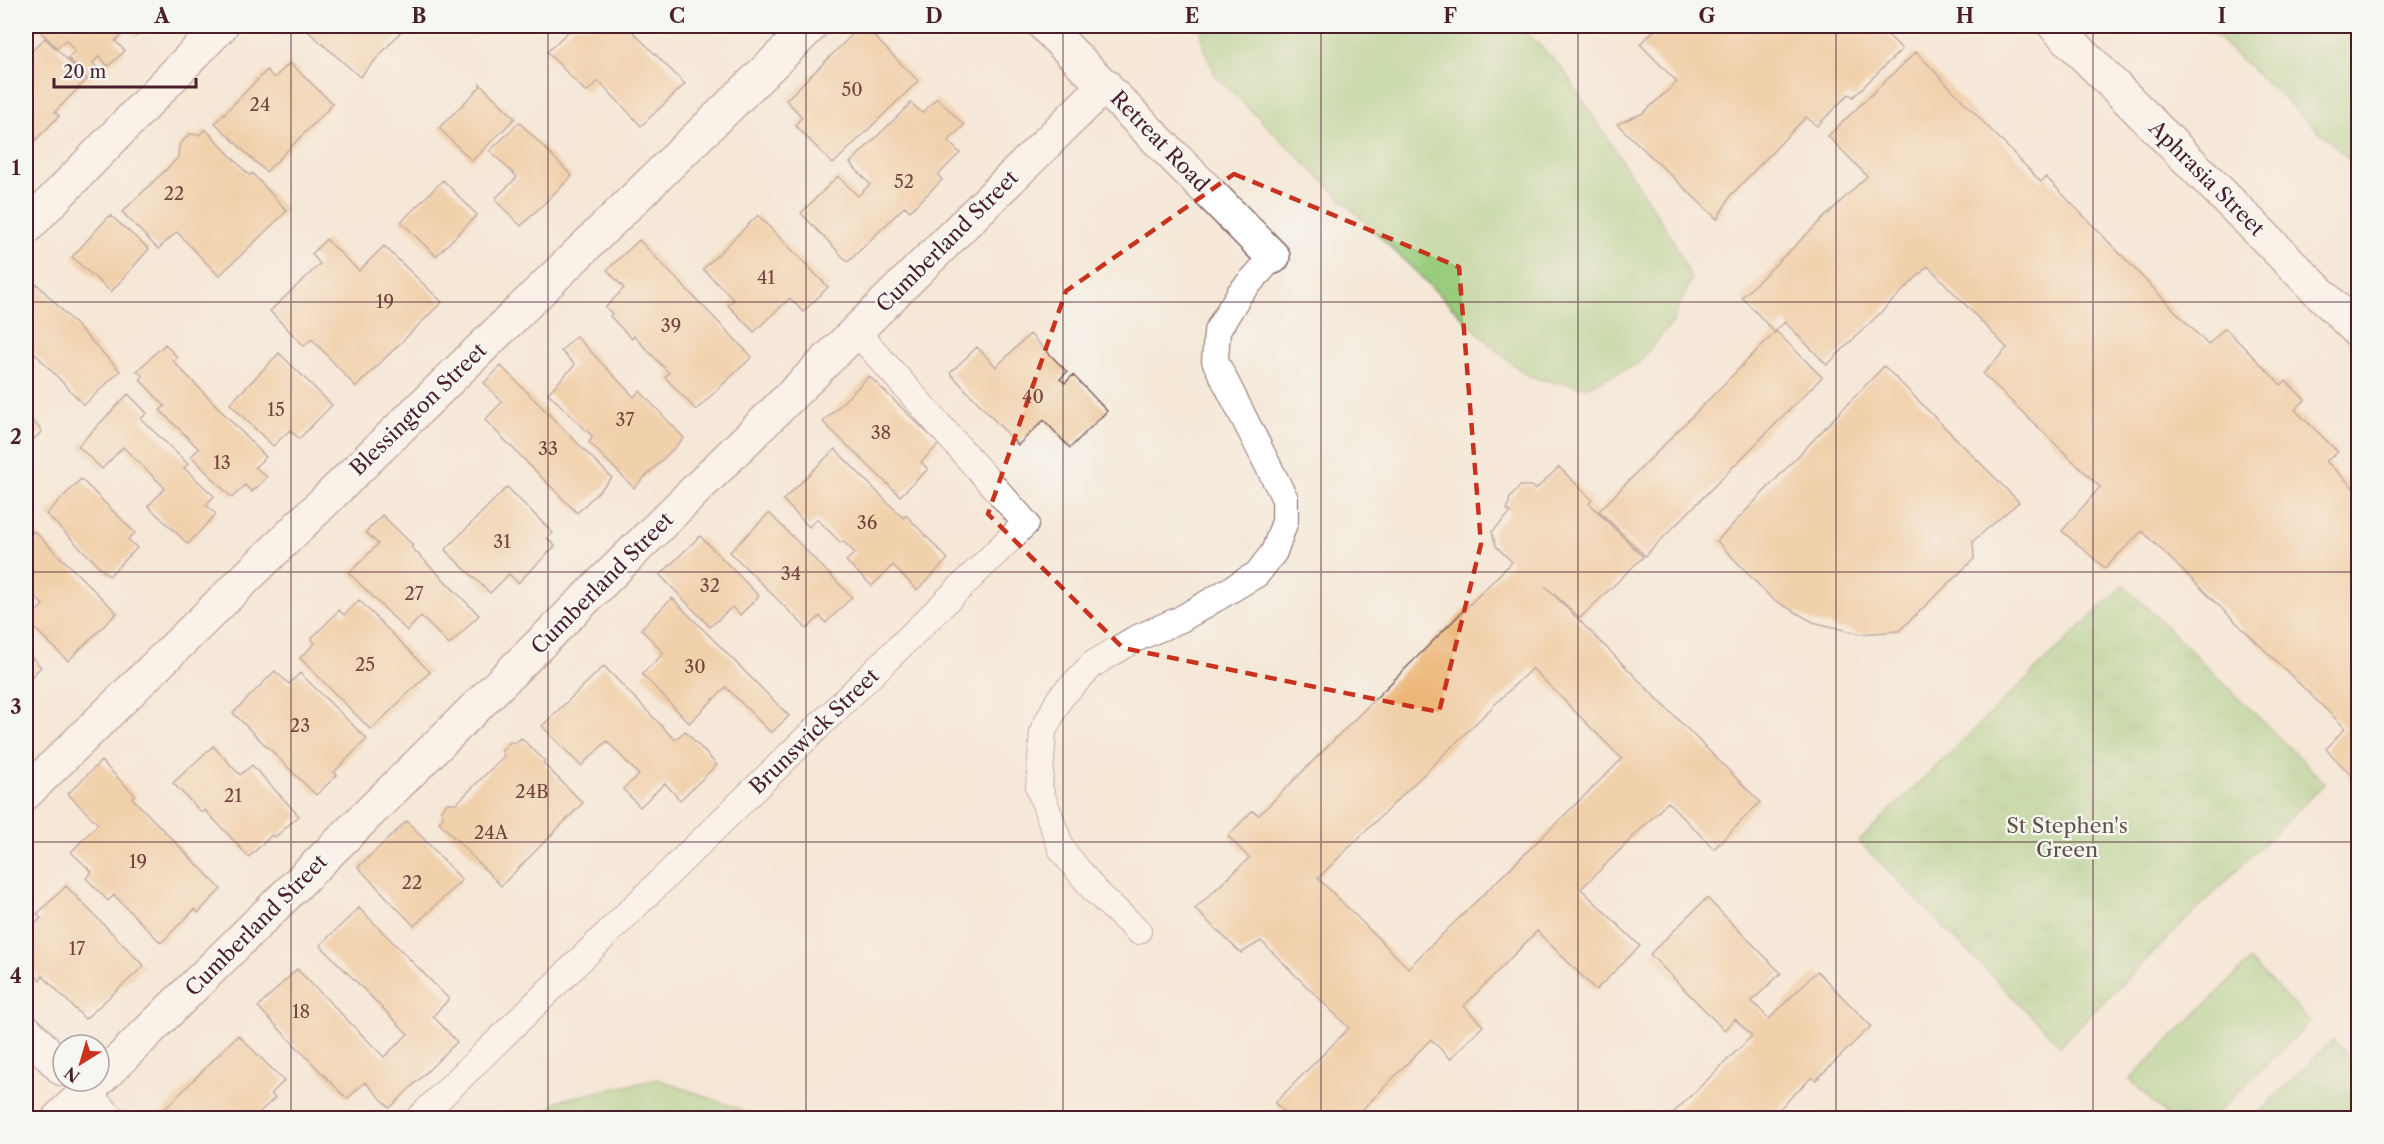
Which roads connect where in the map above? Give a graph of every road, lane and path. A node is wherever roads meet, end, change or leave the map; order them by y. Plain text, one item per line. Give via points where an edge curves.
1 (221, 26) edge
2 (811, 26) edge
3 (2055, 26) edge
4 (1057, 29) edge
5 (1105, 85) junction
6 (26, 228) edge
7 (1273, 257) joint
8 (856, 331) junction
9 (2358, 331) edge
10 (26, 794) edge
11 (1138, 931) dead end
12 (26, 1031) edge
13 (51, 1057) edge
14 (111, 1063) edge
15 (82, 1093) edge
16 (95, 1093) edge
17 (59, 1119) edge
18 (111, 1119) edge
19 (419, 1119) edge

1 - 6 street
2 - 10 street, Blessington Street
3 - 9 street, Aphrasia Street
4 - 5 street, Retreat Road
5 - 7 street, Retreat Road
5 - 8 street, Cumberland Street
7 - 11 lane via 1240,293 1217,331 1215,361 1285,499 1285,521 1274,552 1257,574 1224,595 1093,664 1060,698 1043,731 1039,788 1062,850 1095,891
8 - 14 street, Cumberland Street
8 - 19 lane, Brunswick Street via 1026,523
12 - 13 street
15 - 17 street, Cumberland Street
16 - 18 lane

